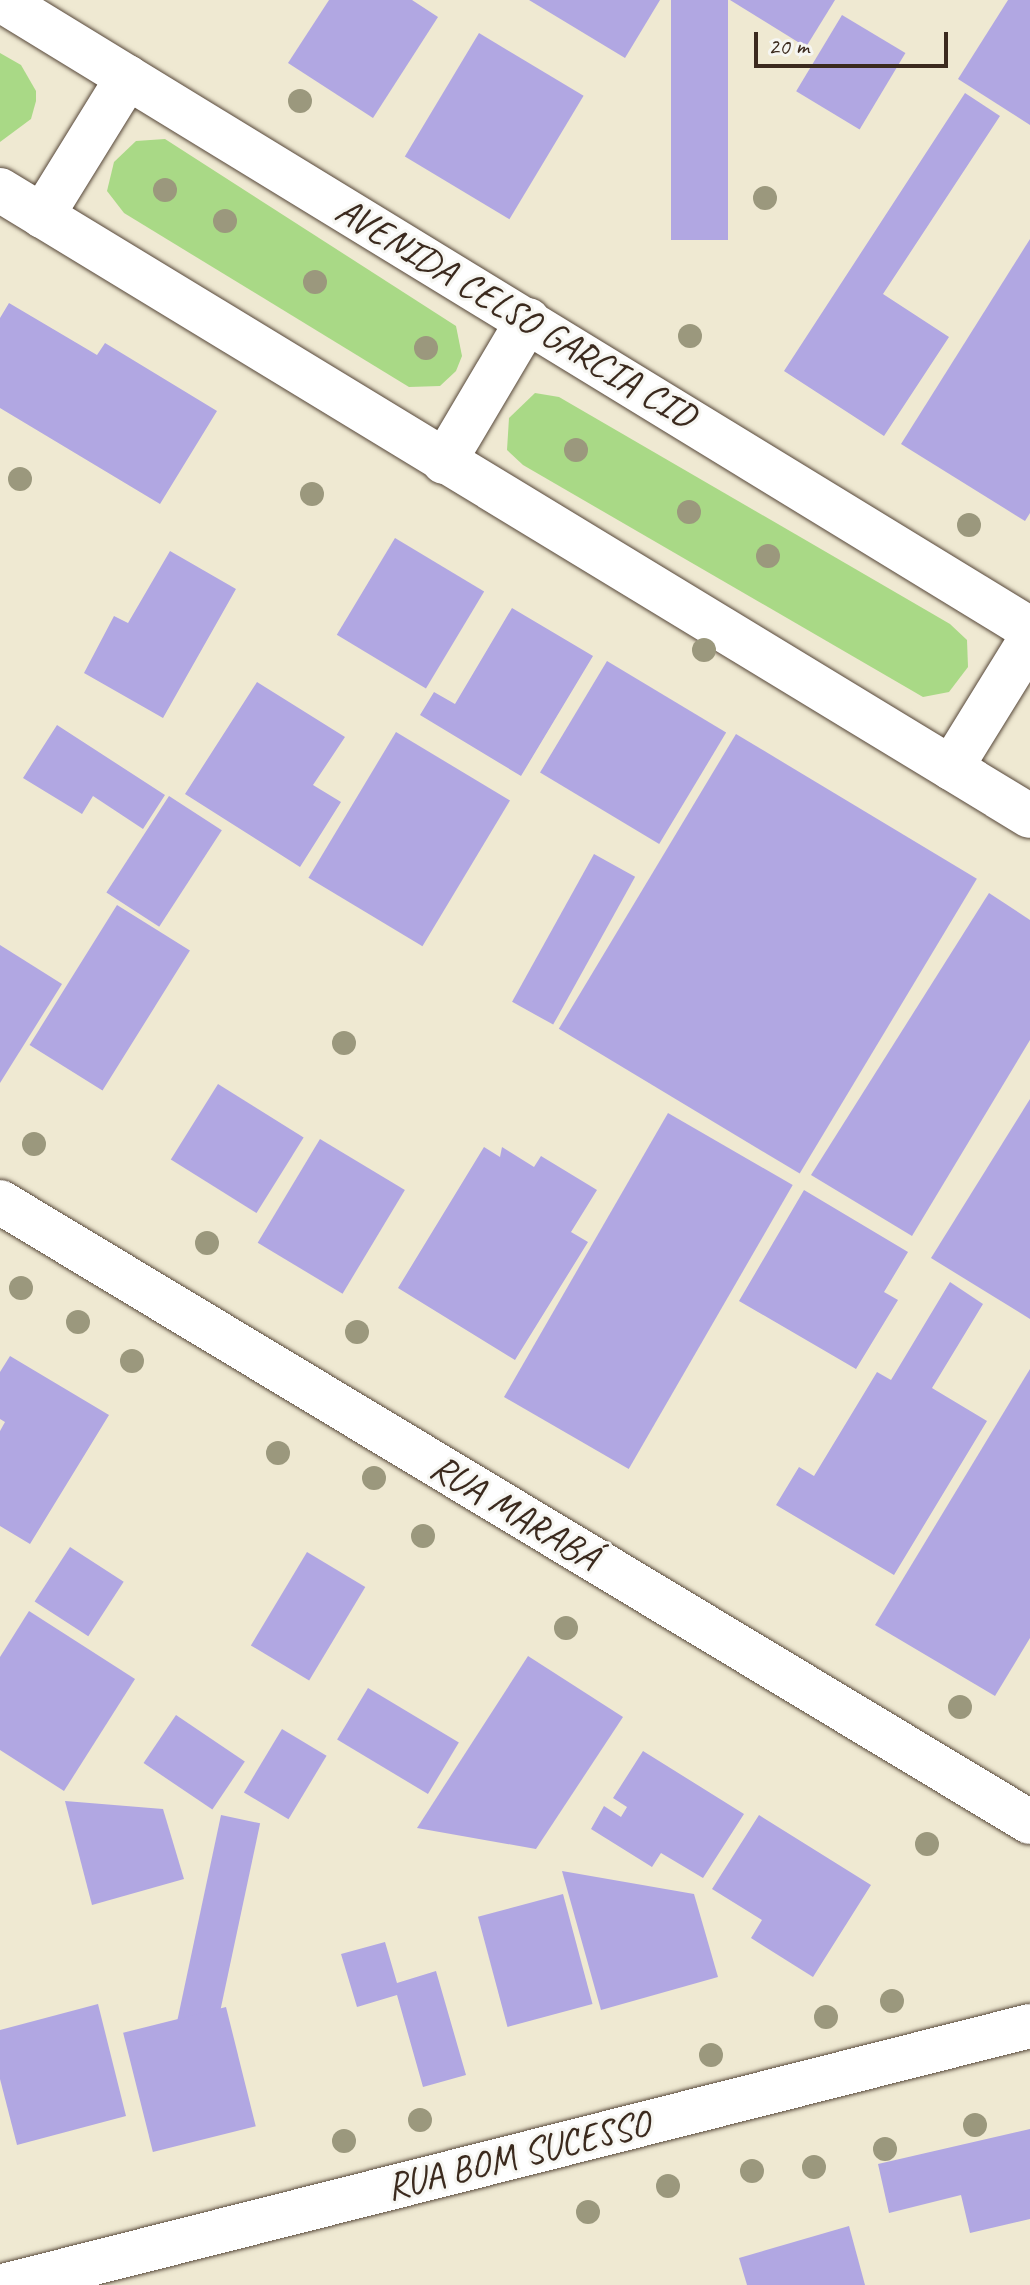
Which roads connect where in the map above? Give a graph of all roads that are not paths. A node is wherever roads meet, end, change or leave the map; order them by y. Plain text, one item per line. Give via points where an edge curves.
1 (1, 0) edge
2 (128, 77) junction
3 (0, 190) edge
4 (42, 216) junction
5 (528, 320) junction
6 (444, 462) junction
7 (1030, 629) edge
8 (1030, 640) edge
9 (951, 768) junction
10 (1030, 816) edge
11 (0, 1202) edge
12 (1030, 1822) edge
13 (1030, 2026) edge
14 (7, 2285) edge

1 - 2 street, AVENIDA CELSO GARCIA CID
2 - 4 street
2 - 5 street, AVENIDA CELSO GARCIA CID
3 - 4 street
4 - 6 street
5 - 6 street
5 - 7 street, AVENIDA CELSO GARCIA CID
6 - 9 street
8 - 9 street
9 - 10 street
11 - 12 street, RUA MARABÁ
13 - 14 street, RUA BOM SUCESSO

